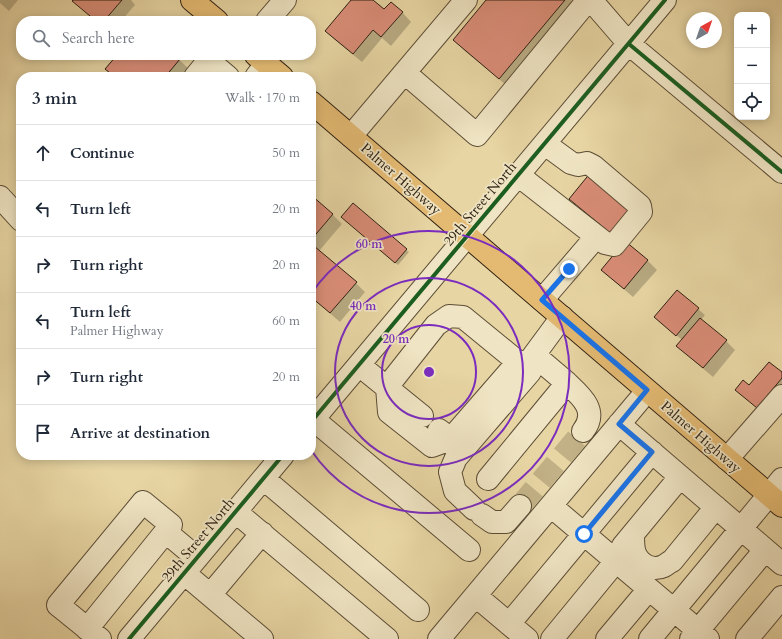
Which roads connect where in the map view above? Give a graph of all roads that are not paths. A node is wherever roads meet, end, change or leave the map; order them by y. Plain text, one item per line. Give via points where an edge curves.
1 (192, 0) edge
2 (285, 0) edge
3 (466, 0) edge
4 (589, 0) edge
5 (665, 0) edge
6 (211, 16) edge
7 (271, 16) edge
8 (629, 44) junction
9 (206, 64) edge
10 (220, 72) edge
11 (405, 73) junction
12 (316, 106) edge
13 (351, 136) junction
14 (545, 144) junction
15 (782, 172) edge
16 (518, 175) junction
17 (0, 197) edge
18 (16, 215) edge
19 (467, 236) junction
20 (596, 237) junction
21 (542, 300) junction
22 (562, 317) junction
23 (527, 360) junction
24 (359, 365) junction
25 (567, 383) junction
26 (387, 387) junction
27 (647, 390) junction
28 (782, 396) edge
29 (316, 416) edge
30 (316, 424) edge
31 (619, 424) junction
32 (437, 428) junction
33 (583, 431) tunnel mouth
34 (652, 452) junction
35 (727, 459) junction
36 (279, 460) edge
37 (680, 477) junction
38 (264, 479) junction
39 (488, 479) dead end
40 (778, 493) edge
41 (520, 506) tunnel mouth
42 (550, 506) junction
43 (716, 507) junction
44 (236, 512) junction
45 (741, 529) junction
46 (166, 532) junction
47 (262, 533) junction
48 (584, 534) junction
49 (633, 534) junction
50 (469, 550) dead end
51 (765, 550) junction
52 (616, 561) junction
53 (782, 564) edge
54 (191, 566) junction
55 (649, 589) junction
56 (210, 595) junction
57 (476, 596) junction
58 (782, 597) edge
59 (418, 610) dead end
60 (674, 610) junction
61 (509, 624) junction
62 (94, 634) edge
63 (699, 636) edge
64 (129, 639) edge
65 (262, 639) edge
66 (387, 639) edge
67 (439, 639) edge
68 (527, 639) edge
69 (552, 639) edge
70 (607, 639) edge
71 (650, 639) edge
72 (747, 639) edge

1 - 6 main road
2 - 7 street
3 - 11 street
4 - 8 street
4 - 11 street via 477,135
5 - 8 street, 29th Street North
8 - 14 street, 29th Street North
8 - 15 street
9 - 10 street
11 - 13 street
12 - 13 main road, Palmer Highway
13 - 19 main road, Palmer Highway
14 - 16 street, 29th Street North
14 - 20 street via 571,163 593,166 640,206 641,212 614,245 605,244
16 - 19 street, 29th Street North
16 - 20 street
17 - 18 street
19 - 21 main road, Palmer Highway
19 - 24 street, 29th Street North
20 - 21 street
21 - 22 main road, Palmer Highway
22 - 23 street
22 - 27 main road, Palmer Highway
23 - 25 street
23 - 26 street via 463,317 449,316 436,325
23 - 32 street
23 - 41 street via 530,372 456,458 450,472 455,491 492,522 506,522
24 - 26 street
24 - 29 street, 29th Street North
25 - 33 street via 582,397 590,412 587,426
25 - 39 street
26 - 32 street
26 - 32 street via 389,412 432,446
27 - 31 street
27 - 35 main road, Palmer Highway
28 - 35 street
30 - 50 street
31 - 34 street
31 - 42 street
34 - 37 street
34 - 48 street
35 - 40 main road, Palmer Highway
36 - 38 street, 29th Street North
37 - 43 street
37 - 49 street
38 - 44 street, 29th Street North
38 - 59 street
40 - 45 street
42 - 48 street
42 - 57 street
43 - 45 street
43 - 49 street via 672,561 664,566 655,568 641,563 634,551
44 - 47 street
44 - 54 street, 29th Street North
45 - 51 street
45 - 60 street
46 - 54 street
46 - 62 street
46 - 62 street via 171,525 143,502 58,605
47 - 56 street
47 - 66 street
48 - 52 street
48 - 61 street
49 - 52 street via 623,546
51 - 53 street
51 - 63 street
52 - 55 street
52 - 69 street
54 - 56 street
54 - 64 street, 29th Street North
55 - 60 street
55 - 70 street
56 - 65 street
57 - 61 street
57 - 67 street
58 - 72 street
60 - 63 street
60 - 71 street
61 - 68 street

